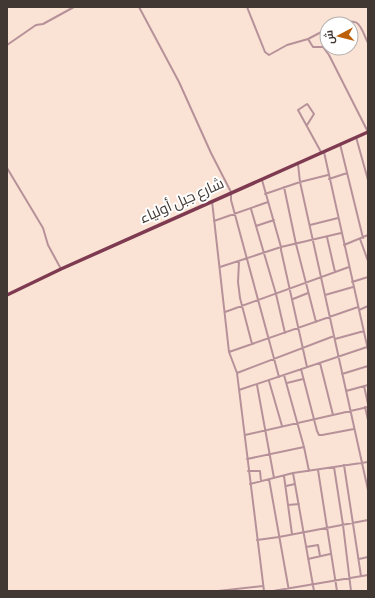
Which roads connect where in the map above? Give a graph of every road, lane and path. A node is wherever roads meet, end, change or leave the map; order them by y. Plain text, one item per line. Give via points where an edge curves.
1 (74, 7) edge
2 (139, 7) edge
3 (247, 7) edge
4 (359, 25) edge
5 (319, 33) edge
6 (308, 39) junction
7 (368, 43) edge
8 (7, 44) edge
9 (307, 124) junction
10 (368, 132) edge
11 (356, 137) junction
12 (340, 144) junction
13 (322, 152) junction
14 (298, 163) junction
15 (7, 168) edge
16 (347, 173) junction
17 (328, 175) junction
18 (261, 179) junction
19 (329, 179) junction
20 (368, 180) edge
21 (300, 182) junction
22 (284, 188) junction
23 (232, 192) junction
24 (265, 194) junction
25 (212, 202) junction
26 (268, 202) junction
27 (251, 209) junction
28 (235, 214) junction
29 (338, 218) junction
30 (274, 220) junction
31 (214, 221) junction
32 (310, 225) junction
33 (256, 226) junction
34 (341, 233) junction
35 (368, 235) edge
36 (327, 236) junction
37 (362, 238) junction
38 (313, 240) junction
39 (296, 244) junction
40 (344, 245) junction
41 (281, 247) junction
42 (264, 252) junction
43 (247, 258) junction
44 (239, 261) junction
45 (368, 261) edge
46 (220, 267) junction
47 (349, 267) junction
48 (61, 269) junction
49 (335, 272) junction
50 (321, 277) junction
51 (368, 277) edge
52 (352, 282) junction
53 (306, 283) junction
54 (353, 287) junction
55 (290, 288) junction
56 (308, 293) junction
57 (276, 294) junction
58 (7, 295) edge
59 (325, 295) junction
60 (292, 298) junction
61 (259, 300) junction
62 (243, 305) junction
63 (367, 306) edge
64 (358, 308) junction
65 (368, 310) edge
66 (225, 312) junction
67 (330, 316) junction
68 (316, 322) junction
69 (299, 328) junction
70 (364, 331) junction
71 (285, 333) junction
72 (268, 338) junction
73 (335, 338) junction
74 (252, 344) junction
75 (303, 348) junction
76 (368, 348) edge
77 (229, 352) junction
78 (339, 356) junction
79 (273, 359) junction
80 (320, 363) junction
81 (368, 366) edge
82 (307, 367) junction
83 (301, 369) junction
84 (237, 372) junction
85 (342, 374) junction
86 (284, 375) junction
87 (279, 377) junction
88 (304, 379) junction
89 (269, 381) junction
90 (287, 383) junction
91 (257, 385) junction
92 (368, 385) edge
93 (364, 386) junction
94 (239, 390) junction
95 (346, 391) junction
96 (367, 406) edge
97 (351, 410) junction
98 (333, 415) junction
99 (314, 420) junction
100 (368, 420) edge
101 (298, 423) junction
102 (282, 426) junction
103 (354, 428) junction
104 (264, 430) junction
105 (245, 434) junction
106 (304, 447) junction
107 (269, 455) junction
108 (247, 459) junction
109 (368, 462) edge
110 (362, 464) junction
111 (344, 465) junction
112 (334, 467) junction
113 (318, 470) junction
114 (248, 471) junction
115 (309, 471) junction
116 (293, 474) junction
117 (284, 476) junction
118 (274, 478) junction
119 (269, 479) junction
120 (261, 481) junction
121 (367, 482) edge
122 (250, 484) junction
123 (295, 484) junction
124 (286, 486) junction
125 (368, 490) edge
126 (298, 504) junction
127 (288, 505) junction
128 (368, 520) edge
129 (353, 523) junction
130 (343, 525) junction
131 (326, 528) junction
132 (304, 532) junction
133 (292, 534) junction
134 (279, 537) junction
135 (257, 540) junction
136 (306, 547) junction
137 (330, 554) junction
138 (320, 556) junction
139 (368, 557) edge
140 (308, 559) junction
141 (359, 559) junction
142 (361, 576) junction
143 (368, 576) edge
144 (349, 578) junction
145 (335, 580) junction
146 (313, 584) junction
147 (263, 586) junction
148 (278, 590) edge
149 (289, 590) edge
150 (218, 591) edge
151 (264, 591) edge
152 (273, 591) edge
153 (314, 591) edge
154 (337, 591) edge
155 (351, 591) edge

1 - 8 street via 43,24 36,25
2 - 23 street via 179,82
3 - 6 street via 267,54 273,54 290,43
4 - 7 street
5 - 6 street
6 - 10 street via 313,47 323,47 326,51
9 - 9 street via 298,110 306,104 314,114
9 - 13 street
10 - 11 highway, شارع جبل أولياء
11 - 12 highway, شارع جبل أولياء
11 - 20 street
12 - 13 highway, شارع جبل أولياء
12 - 16 street
13 - 14 highway, شارع جبل أولياء
13 - 17 street
14 - 18 highway, شارع جبل أولياء
14 - 21 street
15 - 48 street via 42,228
16 - 19 street
16 - 37 street
17 - 19 street
17 - 21 street
18 - 23 highway, شارع جبل أولياء
18 - 24 street
19 - 29 street
21 - 22 street
21 - 32 street
22 - 24 street
22 - 39 street
23 - 25 highway, شارع جبل أولياء
23 - 28 street via 231,200
24 - 26 street
25 - 31 street
25 - 48 highway, شارع جبل أولياء
26 - 27 street
26 - 30 street
27 - 28 street
27 - 33 street
28 - 31 street
28 - 43 street
29 - 32 street
29 - 34 street
30 - 33 street
30 - 41 street
31 - 46 street
32 - 38 street
33 - 42 street
34 - 36 street
34 - 40 street
35 - 37 street
36 - 38 street
36 - 49 street
37 - 40 street
37 - 45 street
38 - 39 street
38 - 50 street
39 - 41 street
39 - 53 street
40 - 47 street
41 - 42 street
41 - 55 street
42 - 43 street
42 - 57 street
43 - 44 street
43 - 61 street
44 - 46 street
44 - 62 street via 238,282
46 - 66 street
47 - 49 street
47 - 52 street
48 - 58 highway, شارع جبل أولياء
49 - 50 street
50 - 53 street
50 - 59 street
51 - 52 street
52 - 54 street
53 - 55 street
53 - 56 street
54 - 59 street
54 - 64 street
55 - 57 street
55 - 60 street
56 - 60 street
56 - 68 street
57 - 61 street
57 - 71 street
59 - 67 street
60 - 69 street
61 - 62 street
61 - 72 street
62 - 66 street
62 - 74 street
63 - 64 street
63 - 65 street
64 - 67 street
64 - 70 street
66 - 77 street
67 - 68 street
67 - 73 street
68 - 69 street
69 - 71 street
69 - 75 street
70 - 73 street
70 - 76 street
71 - 72 street
72 - 74 street
72 - 79 street
73 - 75 street
73 - 78 street
74 - 77 street
75 - 79 street
75 - 82 street
76 - 78 street
77 - 84 street
78 - 80 street
78 - 85 street
79 - 84 street
79 - 87 street
80 - 82 street
80 - 98 street
81 - 85 street
82 - 83 street
83 - 86 street
83 - 88 street
84 - 94 street
85 - 95 street
86 - 87 street
86 - 90 street
87 - 89 street
88 - 90 street
88 - 99 street
89 - 91 street
89 - 102 street
90 - 101 street
91 - 94 street
91 - 104 street
92 - 93 street
93 - 95 street
93 - 96 street
94 - 105 street
95 - 97 street
96 - 97 street
96 - 100 street
97 - 98 street
97 - 103 street
98 - 99 street
99 - 101 street
99 - 103 street via 319,435
101 - 102 street
101 - 106 street
102 - 104 street
103 - 110 street
104 - 105 street
104 - 107 street
105 - 108 street
106 - 107 street
106 - 115 street
107 - 108 street
107 - 118 street
108 - 114 street
109 - 110 street
110 - 111 street
110 - 121 street
111 - 112 street
111 - 129 street
112 - 113 street
112 - 130 street
113 - 115 street
113 - 131 street
114 - 120 street via 259,470
114 - 122 street
115 - 116 street
116 - 117 street
116 - 123 street
117 - 118 street
117 - 124 street
118 - 119 street
119 - 120 street
119 - 134 street
120 - 122 street
121 - 125 street
122 - 135 street
123 - 124 street
123 - 126 street
124 - 127 street
126 - 127 street
126 - 132 street
127 - 133 street
128 - 129 street
129 - 130 street
129 - 141 street
130 - 131 street
130 - 144 street
131 - 132 street
131 - 137 street
132 - 133 street
132 - 136 street
133 - 134 street
134 - 135 street
134 - 149 street
135 - 147 street
136 - 138 street via 318,545
136 - 140 street
137 - 138 street
137 - 145 street
138 - 140 street
139 - 141 street
140 - 146 street
141 - 142 street
142 - 143 street
142 - 144 street
144 - 145 street
144 - 155 street
145 - 146 street
145 - 154 street
146 - 149 street
146 - 153 street
147 - 150 street
147 - 151 street
148 - 149 street
148 - 152 street

